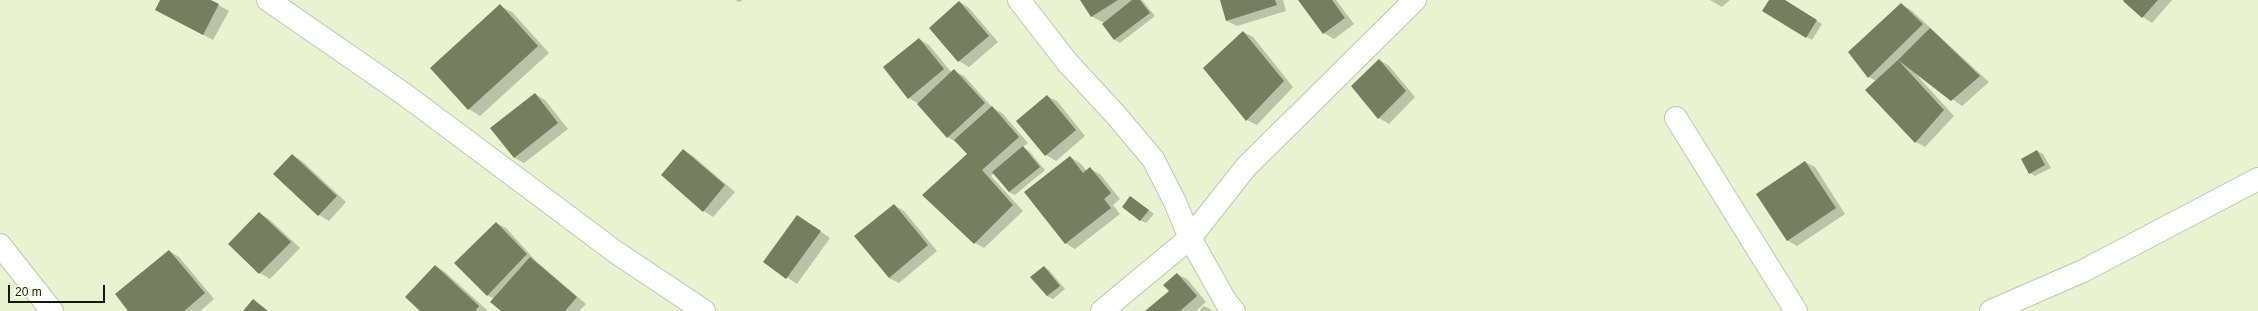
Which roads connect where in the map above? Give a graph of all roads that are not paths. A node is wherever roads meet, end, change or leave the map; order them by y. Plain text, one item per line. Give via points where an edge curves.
1 (268, 0) edge
2 (1019, 0) edge
3 (1415, 0) edge
4 (1676, 118) dead end
5 (2258, 179) edge
6 (1190, 238) junction
7 (0, 245) edge
8 (52, 311) edge
9 (704, 311) edge
10 (1102, 311) edge
11 (1234, 311) edge
12 (1796, 311) edge
13 (1991, 311) edge

1 - 9 street via 404,94 617,253
2 - 6 street via 1067,62 1153,159
3 - 6 street via 1246,168
4 - 12 street
5 - 13 street via 2083,271
6 - 10 street
6 - 11 street via 1226,302
7 - 8 street

